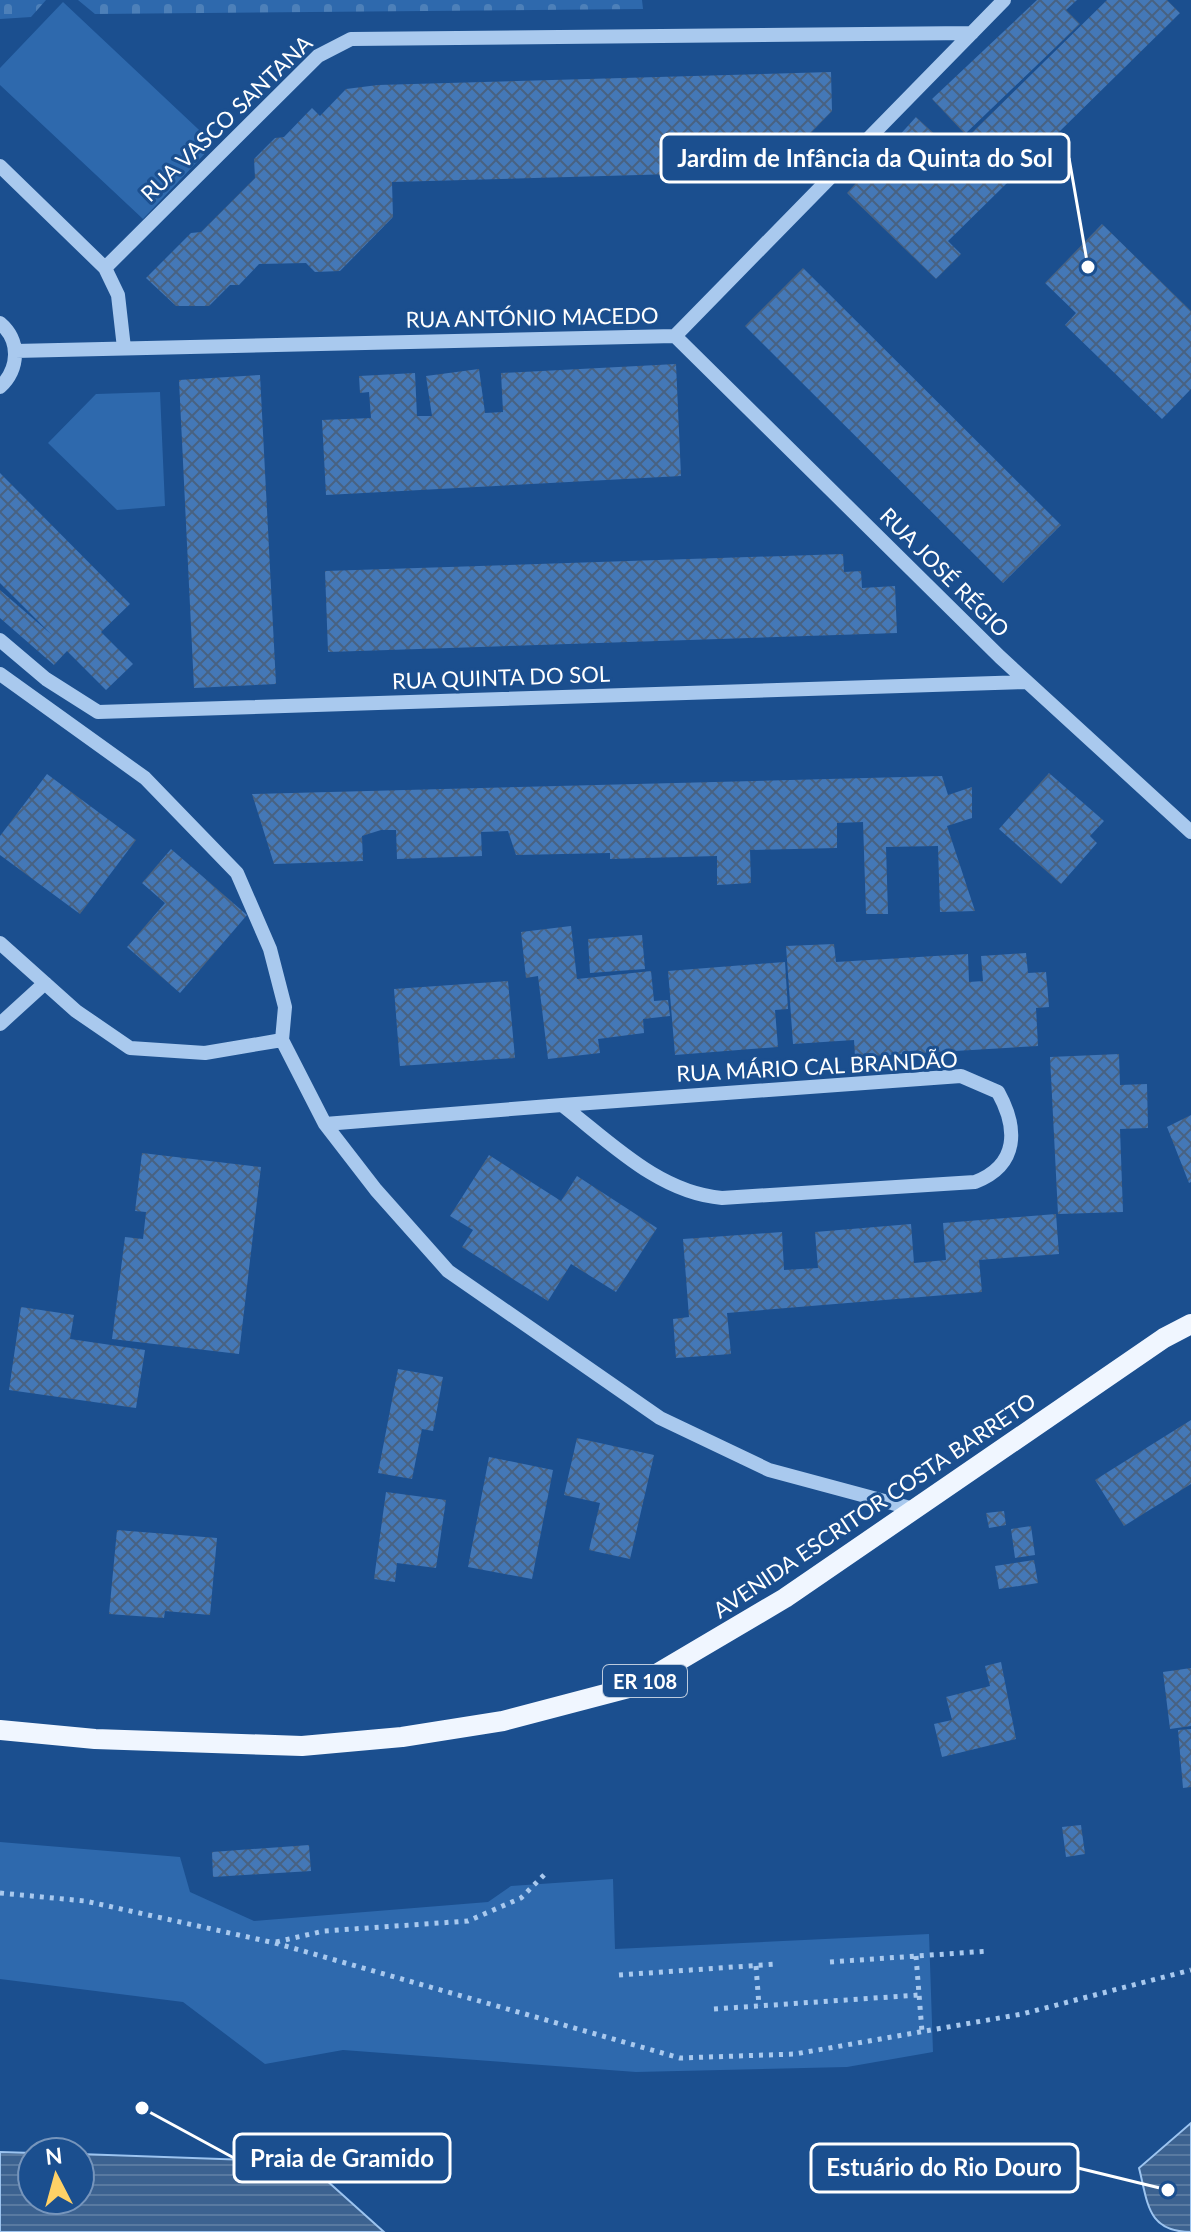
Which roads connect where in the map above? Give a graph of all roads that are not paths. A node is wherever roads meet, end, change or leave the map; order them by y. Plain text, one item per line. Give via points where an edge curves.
1 (1004, 0) edge
2 (972, 33) junction
3 (0, 166) edge
4 (105, 268) junction
5 (0, 323) edge
6 (675, 336) junction
7 (124, 348) junction
8 (15, 351) junction
9 (0, 387) edge
10 (0, 640) edge
11 (0, 674) edge
12 (1027, 682) junction
13 (1191, 832) edge
14 (0, 943) edge
15 (45, 983) junction
16 (0, 1024) edge
17 (282, 1040) junction
18 (562, 1105) junction
19 (325, 1124) junction
20 (1191, 1324) edge
21 (914, 1509) junction
22 (0, 1730) edge

1 - 2 street, RUA ANTÓNIO MACEDO
2 - 4 street, RUA VASCO SANTANA via 351,39 318,56
2 - 6 street, RUA ANTÓNIO MACEDO
3 - 4 street
4 - 7 street via 118,295
5 - 8 street
6 - 7 street, RUA ANTÓNIO MACEDO
6 - 12 street, RUA JOSÉ RÉGIO
7 - 8 street, RUA ANTÓNIO MACEDO
8 - 9 street via 14,366
10 - 12 street, RUA QUINTA DO SOL via 46,679 98,712
11 - 17 street via 145,778 237,873 270,949 285,1007
12 - 13 street, RUA JOSÉ RÉGIO
14 - 15 street
15 - 16 street
15 - 17 street via 130,1048 205,1053
17 - 19 street
18 - 18 street, RUA MÁRIO CAL BRANDÃO via 655,1175 700,1196 722,1198 975,1182 1004,1163 1014,1130 998,1092 961,1076
18 - 19 street, RUA MÁRIO CAL BRANDÃO
19 - 21 street via 448,1271 660,1418 769,1470
20 - 21 main road, AVENIDA ESCRITOR COSTA BARRETO / ER 108
21 - 22 main road, AVENIDA ESCRITOR COSTA BARRETO / ER 108 via 785,1598 636,1686 562,1708 402,1737 302,1746

